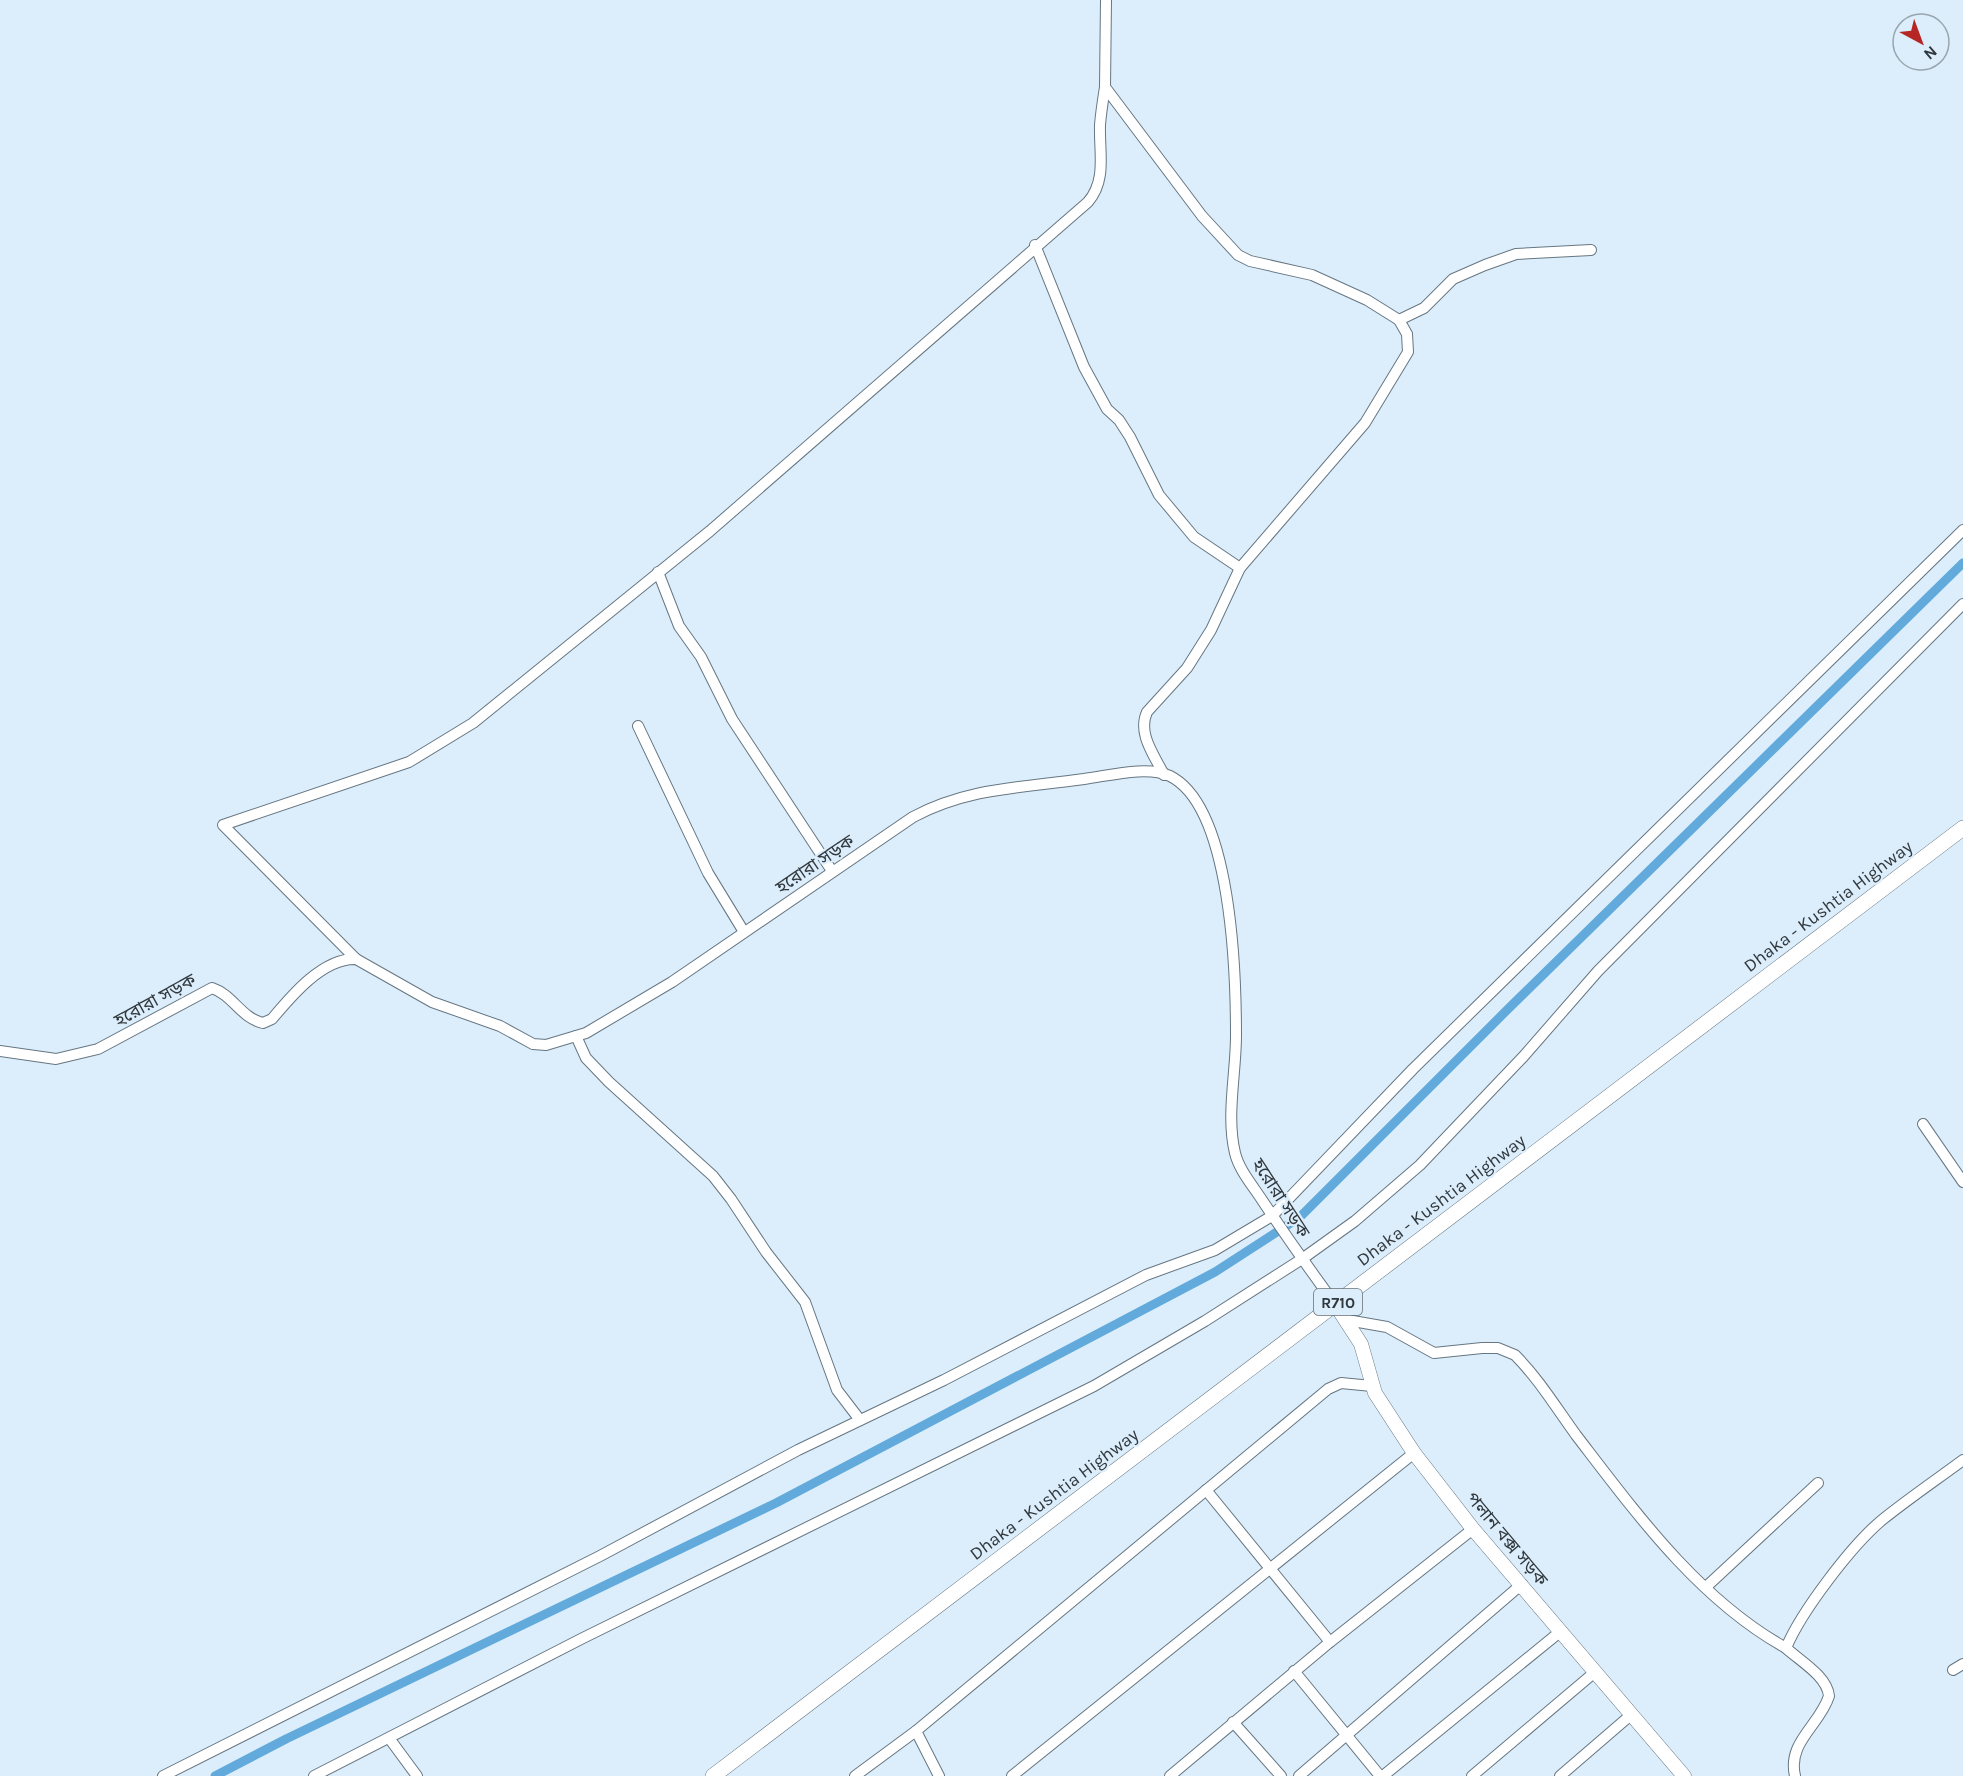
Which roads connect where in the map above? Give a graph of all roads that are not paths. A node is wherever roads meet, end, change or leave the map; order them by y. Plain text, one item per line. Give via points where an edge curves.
1 (1106, 0) edge
2 (1105, 87) junction
3 (1035, 246) junction
4 (1591, 250) dead end
5 (1399, 320) junction
6 (1963, 530) edge
7 (1240, 568) junction
8 (658, 572) junction
9 (1963, 604) edge
10 (638, 726) dead end
11 (1164, 775) junction
12 (1963, 828) edge
13 (832, 871) junction
14 (744, 932) junction
15 (356, 959) junction
16 (576, 1036) junction
17 (0, 1051) edge
18 (1923, 1124) dead end
19 (1963, 1182) edge
20 (1273, 1217) junction
21 (1302, 1260) junction
22 (1335, 1304) junction
23 (1347, 1320) junction
24 (1372, 1386) junction
25 (860, 1420) junction
26 (1414, 1453) junction
27 (1963, 1460) edge
28 (1818, 1483) dead end
29 (1206, 1490) junction
30 (1473, 1529) junction
31 (1269, 1568) junction
32 (1522, 1584) junction
33 (1706, 1587) junction
34 (1561, 1631) junction
35 (1330, 1642) junction
36 (1786, 1648) junction
37 (1294, 1671) junction
38 (1595, 1672) junction
39 (1632, 1714) junction
40 (1233, 1722) junction
41 (916, 1731) junction
42 (1347, 1734) junction
43 (390, 1738) junction
44 (163, 1776) edge
45 (314, 1776) edge
46 (417, 1776) edge
47 (712, 1776) edge
48 (855, 1776) edge
49 (939, 1776) edge
50 (1012, 1776) edge
51 (1170, 1776) edge
52 (1281, 1776) edge
53 (1299, 1776) edge
54 (1381, 1776) edge
55 (1472, 1776) edge
56 (1560, 1776) edge
57 (1684, 1776) edge
58 (1795, 1776) edge

1 - 2 street
2 - 3 street via 1100,124 1101,177 1095,193
2 - 5 street via 1202,216 1238,255 1312,275 1367,300
3 - 7 street via 1084,367 1107,409 1130,437 1159,495 1194,537
3 - 8 street via 916,353
4 - 5 street via 1516,254 1485,265 1453,279 1424,308
5 - 7 street via 1407,334 1408,352 1365,423
6 - 20 street via 1413,1069
7 - 11 street via 1211,630 1143,720 1145,736
8 - 13 street via 679,626 701,657 732,719
8 - 15 street via 473,723 438,747 409,762 223,825
9 - 21 street via 1598,971 1420,1165
10 - 14 street via 708,873
11 - 13 street, হরোরা সড়ক via 1116,773 965,795 913,817
11 - 20 street, হরোরা সড়ক via 1192,795 1221,860 1236,1034 1234,1147 1243,1172
12 - 22 main road, Dhaka - Kushtia Highway / R710
13 - 14 street, হরোরা সড়ক
14 - 16 street, হরোরা সড়ক via 672,982
15 - 16 street, হরোরা সড়ক via 432,1002 500,1026 534,1044 546,1045
15 - 17 street, হরোরা সড়ক via 342,958 328,966 263,1023 245,1015 228,997 212,988 98,1049 56,1059
16 - 25 street via 586,1058 706,1169 731,1199 806,1302 837,1390
18 - 19 street
20 - 21 street, হরোরা সড়ক
20 - 25 street via 1215,1250 1146,1275
21 - 22 street, হরোরা সড়ক
21 - 43 street via 1094,1386 615,1622
22 - 23 main road, পলান বক্স সড়ক
22 - 47 main road, Dhaka - Kushtia Highway / R710
23 - 24 main road, পলান বক্স সড়ক via 1361,1344
23 - 33 street via 1387,1327 1434,1353 1498,1348 1515,1356 1634,1511
24 - 26 main road, পলান বক্স সড়ক
24 - 29 street via 1334,1385
25 - 44 street
26 - 30 main road, পলান বক্স সড়ক
26 - 31 street
27 - 36 street via 1880,1522 1837,1570
28 - 33 street
29 - 31 street
29 - 41 street
30 - 32 main road, পলান বক্স সড়ক
30 - 35 street
31 - 35 street
31 - 50 street
32 - 34 main road, পলান বক্স সড়ক
32 - 42 street
33 - 36 street via 1757,1631
34 - 38 main road, পলান বক্স সড়ক
34 - 54 street
35 - 37 street
36 - 58 street via 1822,1679 1829,1696 1797,1746
37 - 40 street
37 - 42 street
38 - 39 main road, পলান বক্স সড়ক
38 - 55 street
39 - 56 street
39 - 57 main road, পলান বক্স সড়ক
40 - 51 street
40 - 52 street
41 - 48 street
41 - 49 street
42 - 53 street
42 - 54 street
43 - 45 street
43 - 46 street

